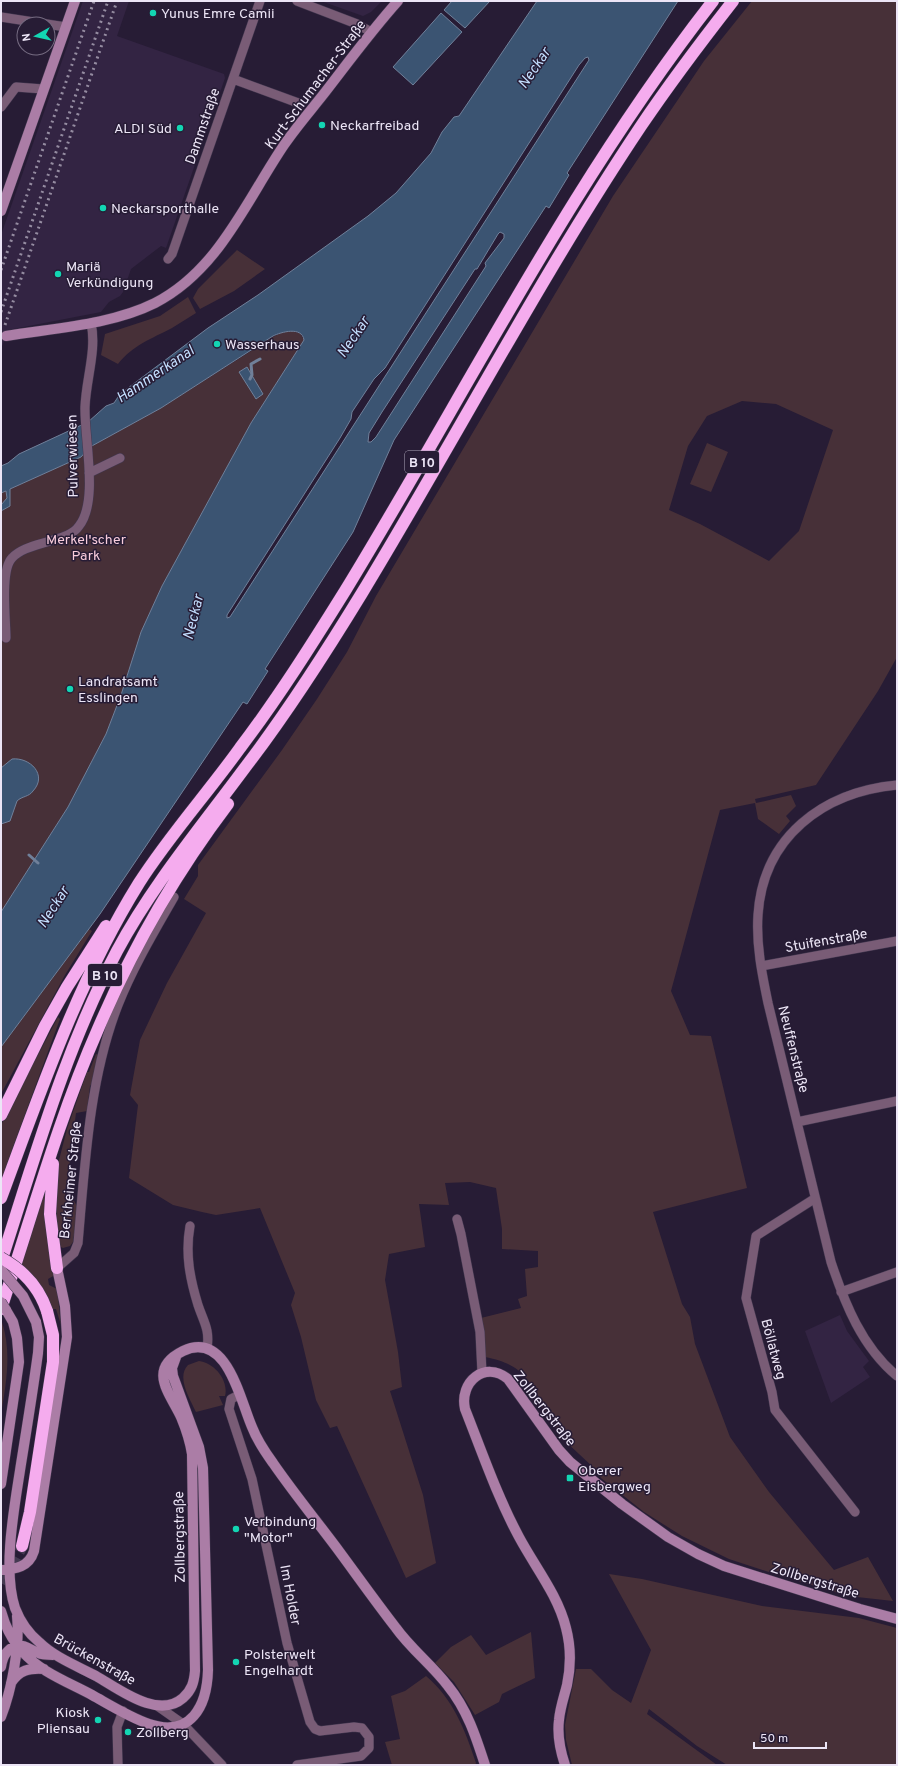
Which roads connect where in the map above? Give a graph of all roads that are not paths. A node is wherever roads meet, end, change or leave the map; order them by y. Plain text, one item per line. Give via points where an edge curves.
1 (75, 1) edge
2 (260, 1) edge
3 (297, 1) edge
4 (398, 1) edge
5 (713, 1) edge
6 (733, 1) edge
7 (1, 18) edge
8 (66, 27) junction
9 (371, 32) junction
10 (233, 79) junction
11 (43, 89) junction
12 (301, 104) dead end
13 (1, 107) edge
14 (1, 211) edge
15 (168, 259) dead end
16 (91, 323) junction
17 (6, 336) dead end
18 (120, 458) dead end
19 (89, 473) junction
20 (6, 638) dead end
21 (277, 724) junction
22 (897, 785) edge
23 (142, 879) junction
24 (174, 897) dead end
25 (897, 941) edge
26 (761, 966) junction
27 (897, 1101) edge
28 (1, 1115) edge
29 (797, 1122) junction
30 (56, 1140) junction
31 (1, 1198) edge
32 (814, 1199) junction
33 (456, 1219) dead end
34 (190, 1226) dead end
35 (1, 1258) edge
36 (1, 1268) edge
37 (58, 1268) junction
38 (897, 1272) edge
39 (841, 1292) junction
40 (1, 1302) edge
41 (1, 1309) edge
42 (207, 1349) junction
43 (177, 1355) junction
44 (482, 1373) junction
45 (897, 1376) edge
46 (239, 1395) junction
47 (1, 1484) edge
48 (855, 1512) dead end
49 (22, 1546) tunnel mouth
50 (6, 1569) edge
51 (16, 1608) junction
52 (1, 1611) edge
53 (897, 1619) edge
54 (16, 1644) junction
55 (56, 1655) junction
56 (1, 1664) edge
57 (44, 1669) junction
58 (10, 1685) junction
59 (156, 1706) junction
60 (1, 1712) edge
61 (123, 1712) junction
62 (1, 1717) edge
63 (1, 1720) edge
64 (183, 1724) junction
65 (118, 1765) edge
66 (222, 1765) edge
67 (297, 1765) edge
68 (485, 1765) edge
69 (565, 1765) edge

1 - 8 main road
2 - 10 street, Dammstraße
3 - 9 street
4 - 9 main road, Kurt-Schumacher-Straße
5 - 23 highway, B 10 via 658,73 601,159 546,248 366,557 307,652 240,749
6 - 21 highway, B 10 via 670,83 613,169 364,591
7 - 8 street
8 - 11 main road
9 - 16 main road, Kurt-Schumacher-Straße via 304,116 230,234 202,267 156,302
10 - 12 street
10 - 15 street, Dammstraße via 172,254
11 - 13 street via 16,87
11 - 14 main road
16 - 17 main road, Kurt-Schumacher-Straße
16 - 19 street, Pulverwiesen via 93,338 85,415
18 - 19 street
19 - 20 street, Pulverwiesen via 87,507 79,527 69,534 17,553 7,566
21 - 30 highway via 249,776 192,854 138,944 97,1030
21 - 36 highway, B 10 via 170,866 116,952 68,1061
22 - 26 street, Neuffenstraße via 869,789 829,803 800,824 785,841 769,869 760,897 758,929
23 - 28 highway via 120,905 67,987
23 - 31 highway, B 10 via 102,948 76,1002
24 - 37 street, Berkheimer Straße via 137,964 116,1012 92,1108 78,1243 74,1253
25 - 26 street, Stuifenstraße
26 - 29 street, Neuffenstraße
27 - 29 street
29 - 32 street, Neuffenstraße
30 - 37 highway via 50,1208 52,1239
30 - 41 highway
32 - 39 street, Neuffenstraße
32 - 48 street, Böllatweg via 756,1236 746,1298 775,1410
33 - 44 street via 462,1234 480,1332
34 - 42 street via 188,1257 194,1290 208,1329
35 - 49 highway, bridge via 28,1278 41,1296 48,1311 53,1335 53,1362 30,1512
36 - 50 main road, Brückenstraße, bridge via 23,1296 36,1322 39,1337
37 - 50 main road via 65,1306 66,1332 34,1551 31,1559 24,1565
38 - 39 street
39 - 45 street, Neuffenstraße via 865,1340
40 - 47 main road, bridge via 13,1322 17,1338 18,1369
42 - 43 main road via 192,1348
42 - 46 main road via 223,1360
43 - 59 main road, Zollbergstraße via 166,1366 163,1379 186,1430 192,1454 195,1671 193,1685 182,1699 172,1705
43 - 64 main road, Zollbergstraße via 172,1364 173,1376 202,1460 207,1581 208,1684 200,1708
44 - 53 main road, Zollbergstraße via 497,1373 508,1379 570,1462 668,1537 698,1554 731,1568
44 - 69 main road via 465,1389 465,1409 502,1504 557,1602 568,1637 569,1671 558,1728
46 - 67 street, Im Holder via 231,1399 229,1409 250,1471 287,1643 310,1722 320,1731 362,1728 370,1741 366,1753 358,1757
46 - 68 main road via 254,1433 286,1480 396,1629 454,1693 472,1727
50 - 51 main road, Brückenstraße
51 - 54 main road
51 - 55 main road, Brückenstraße via 29,1632
52 - 54 main road
54 - 55 main road via 43,1654
54 - 56 main road via 4,1656
54 - 57 main road
54 - 58 main road
55 - 59 main road, Brückenstraße
57 - 58 main road via 21,1672
57 - 61 main road
58 - 62 main road
59 - 64 street
60 - 62 main road
61 - 64 main road via 158,1726 171,1727
61 - 65 street via 117,1726
62 - 63 main road
64 - 66 street

